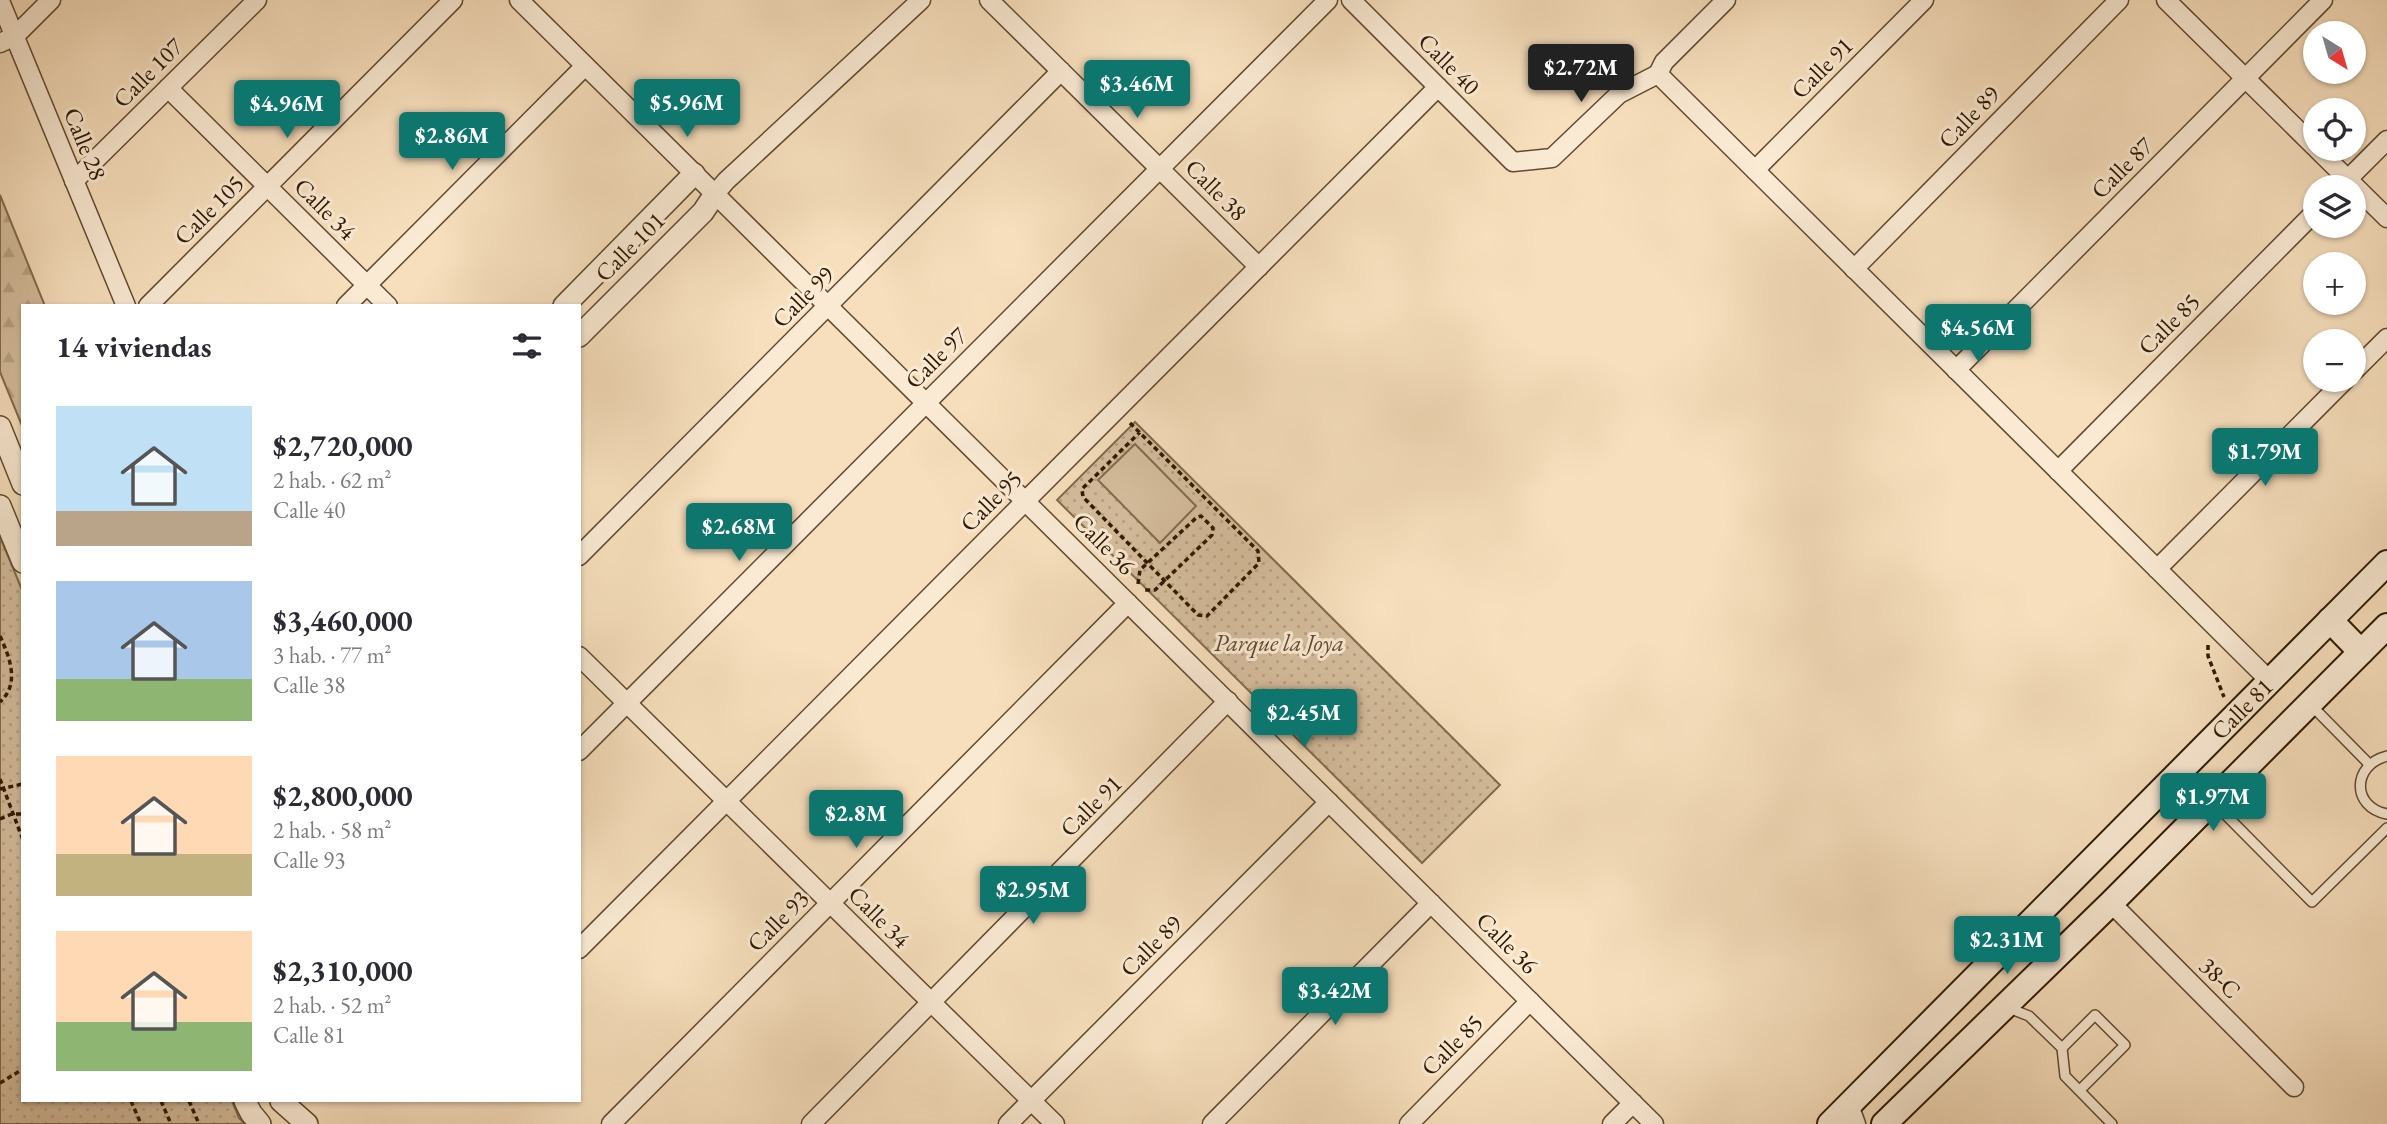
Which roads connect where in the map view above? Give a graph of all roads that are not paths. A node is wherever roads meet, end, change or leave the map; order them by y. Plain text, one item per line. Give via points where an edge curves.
1 (51, 0) edge
2 (257, 0) edge
3 (453, 0) edge
4 (519, 0) edge
5 (921, 0) edge
6 (989, 0) edge
7 (1328, 0) edge
8 (1350, 0) edge
9 (1726, 0) edge
10 (1924, 0) edge
11 (2119, 0) edge
12 (2166, 0) edge
13 (2323, 0) edge
14 (0, 1) edge
15 (7, 39) edge
16 (585, 66) junction
17 (1661, 68) junction
18 (1061, 71) junction
19 (2246, 78) junction
20 (1438, 87) junction
21 (168, 88) junction
22 (2303, 135) edge
23 (2387, 140) edge
24 (2326, 161) edge
25 (1159, 168) junction
26 (1755, 170) junction
27 (694, 174) junction
28 (2338, 175) edge
29 (2352, 175) edge
30 (74, 181) junction
31 (267, 187) junction
32 (715, 194) junction
33 (2366, 201) edge
34 (2387, 218) edge
35 (2303, 224) edge
36 (1259, 267) junction
37 (1854, 269) junction
38 (367, 285) junction
39 (125, 304) edge
40 (150, 304) edge
41 (348, 304) edge
42 (386, 304) edge
43 (566, 304) edge
44 (828, 306) junction
45 (581, 334) edge
46 (2387, 338) edge
47 (2366, 359) edge
48 (1956, 370) junction
49 (2333, 392) edge
50 (926, 402) junction
51 (0, 428) edge
52 (2058, 471) junction
53 (21, 479) edge
54 (1025, 501) junction
55 (0, 506) edge
56 (581, 554) edge
57 (21, 557) edge
58 (2387, 563) edge
59 (2157, 569) junction
60 (1128, 603) junction
61 (2330, 620) junction
62 (2387, 626) edge
63 (2361, 652) junction
64 (581, 658) edge
65 (2270, 681) junction
66 (1228, 701) junction
67 (627, 703) junction
68 (2309, 704) junction
69 (581, 749) edge
70 (2387, 756) edge
71 (2369, 764) junction
72 (727, 801) junction
73 (1329, 802) junction
74 (2212, 802) junction
75 (2387, 814) edge
76 (2387, 828) edge
77 (830, 903) junction
78 (1431, 903) junction
79 (2111, 903) junction
80 (581, 947) edge
81 (1976, 977) junction
82 (1531, 1001) junction
83 (931, 1002) junction
84 (2004, 1006) junction
85 (2062, 1048) junction
86 (2294, 1087) dead end
87 (2080, 1090) junction
88 (1031, 1101) junction
89 (245, 1102) edge
90 (282, 1102) edge
91 (1633, 1103) junction
92 (1853, 1115) edge
93 (260, 1124) edge
94 (307, 1124) edge
95 (611, 1124) edge
96 (811, 1124) edge
97 (1009, 1124) edge
98 (1055, 1124) edge
99 (1212, 1124) edge
100 (1409, 1124) edge
101 (1612, 1124) edge
102 (1654, 1124) edge
103 (1830, 1124) edge
104 (1884, 1124) edge
105 (2112, 1124) edge

1 - 15 street
2 - 21 street, Calle 107
3 - 31 street, Calle 105
4 - 16 street, Calle 36
5 - 32 street
6 - 18 street, Calle 38
7 - 25 street, Calle 97
8 - 20 street, Calle 40
9 - 17 street
10 - 26 street, Calle 91
11 - 37 street, Calle 89
12 - 19 street
13 - 19 street, Calle 87
14 - 15 street, Calle 28
15 - 30 street, Calle 28
16 - 27 street, Calle 36
16 - 38 street
17 - 20 street, Calle 40 via 1619,94 1552,158 1513,162
17 - 26 street
18 - 25 street, Calle 38
18 - 44 street, Calle 99
19 - 22 street
19 - 48 street, Calle 87
20 - 36 street, Calle 95
21 - 30 street, Calle 107
21 - 31 street, Calle 34
23 - 29 street
24 - 28 street
25 - 36 street, Calle 38
25 - 50 street, Calle 97
26 - 37 street
27 - 32 street, Calle 36
27 - 43 street, Calle 101
30 - 39 street, Calle 28
31 - 38 street, Calle 34
31 - 40 street, Calle 105
32 - 44 street, Calle 36
32 - 45 street, Calle 101 via 703,212
33 - 34 street
35 - 52 street, Calle 85
36 - 54 street, Calle 95
37 - 48 street
38 - 41 street
38 - 42 street, Calle 34
44 - 50 street, Calle 36
44 - 56 street, Calle 99
46 - 47 street
48 - 52 street
49 - 59 street
50 - 54 street, Calle 36
50 - 67 street, Calle 97
51 - 53 street
52 - 59 street
54 - 60 street, Calle 36
54 - 72 street, Calle 95
55 - 57 street
58 - 61 main road, Calle 81
59 - 65 street
60 - 66 street, Calle 36
60 - 77 street, Calle 93
61 - 63 main road
61 - 65 main road, Calle 81
62 - 63 main road, Calle 81
63 - 68 main road, Calle 81
64 - 67 street, Calle 34
65 - 81 main road, Calle 81
66 - 73 street, Calle 36
66 - 83 street, Calle 91
67 - 69 street, Calle 97
67 - 72 street, Calle 34
68 - 71 lane
68 - 74 main road, Calle 81
70 - 71 lane
71 - 75 lane via 2360,780 2363,799
72 - 77 street, Calle 34
72 - 80 street, Calle 95
73 - 78 street, Calle 36
73 - 88 street, Calle 89
74 - 76 lane via 2312,902
74 - 79 main road, Calle 81
77 - 83 street, Calle 34
77 - 95 street, Calle 93
78 - 82 street, Calle 36
78 - 99 street
79 - 84 main road, Calle 81
79 - 86 street, 38-C
81 - 84 main road
81 - 92 main road, Calle 81
82 - 91 street, Calle 36
82 - 100 street, Calle 85
83 - 88 street, Calle 34
83 - 96 street, Calle 91
84 - 85 lane via 2029,1016
84 - 104 main road, Calle 81
85 - 87 lane via 2065,1076
85 - 87 lane via 2095,1015 2125,1045
87 - 105 lane
88 - 97 street, Calle 89
88 - 98 street, Calle 34
89 - 93 street
90 - 94 street
91 - 101 street
91 - 102 street, Calle 36
92 - 103 main road, Calle 81

